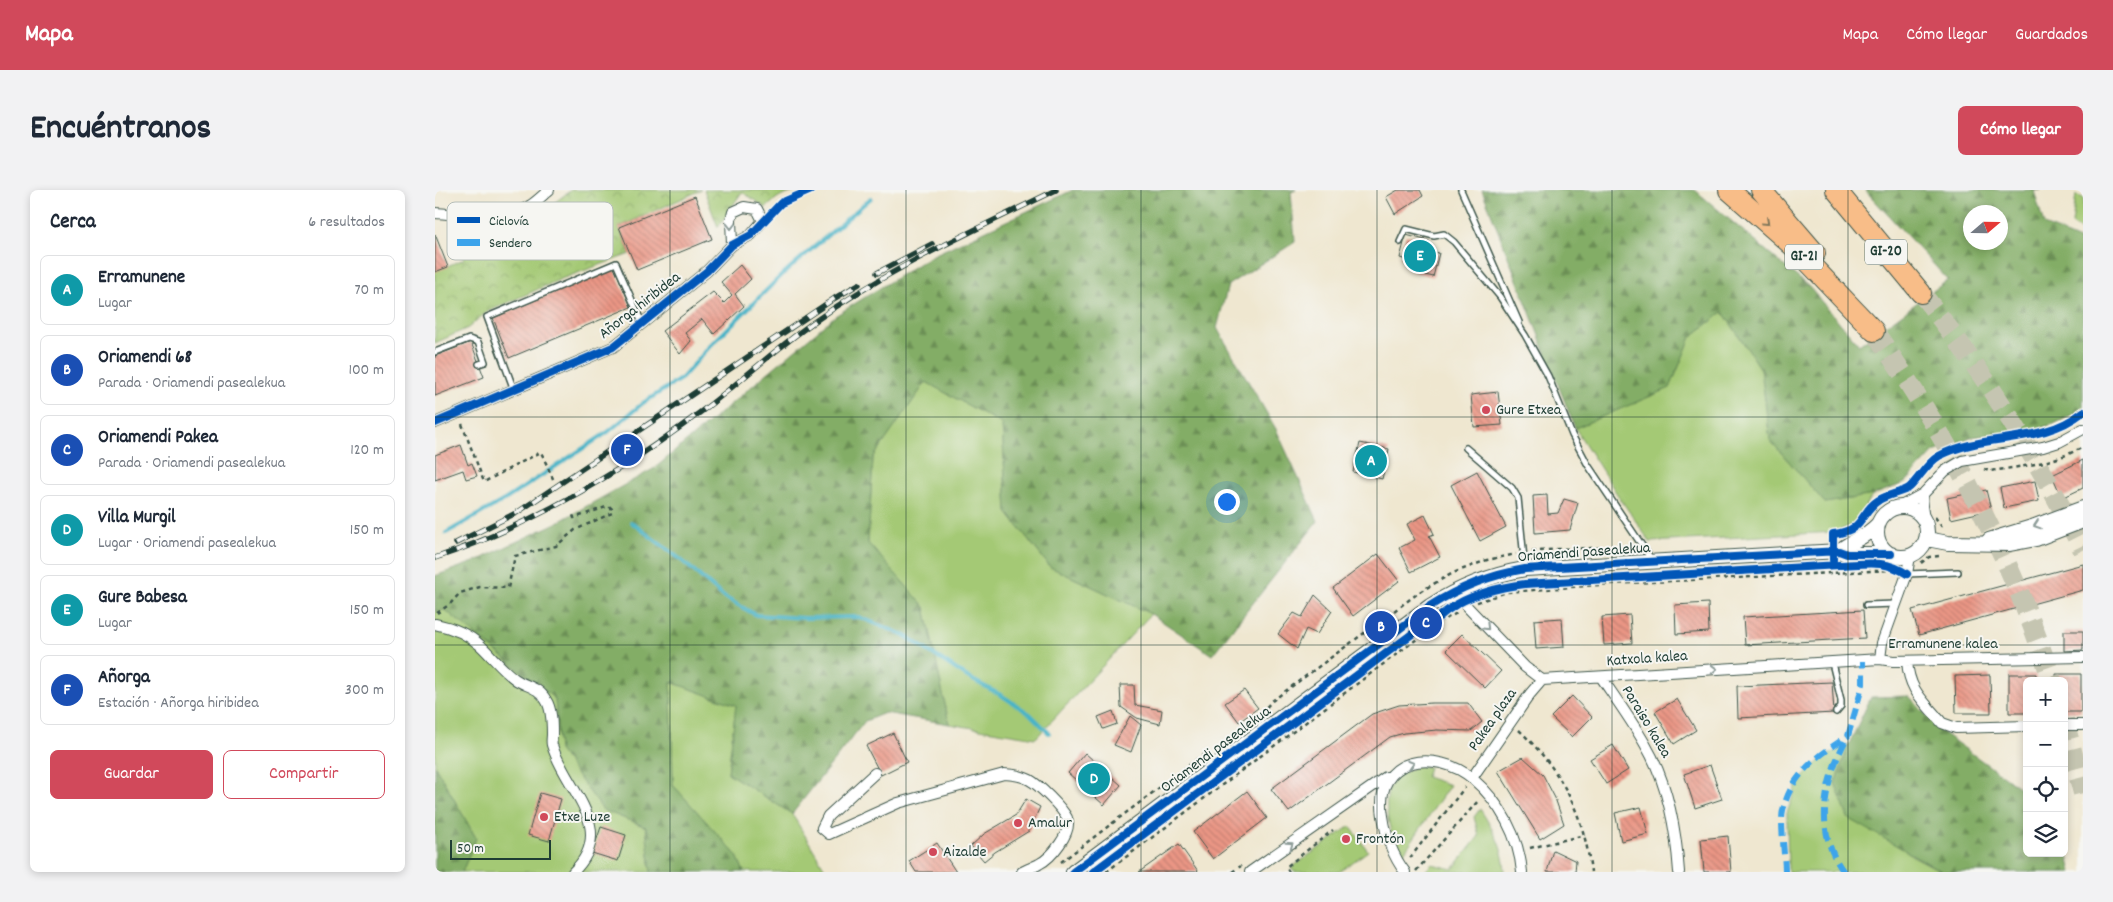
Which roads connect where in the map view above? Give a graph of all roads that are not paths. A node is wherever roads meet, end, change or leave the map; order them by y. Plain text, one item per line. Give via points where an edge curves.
1 (549, 190) edge
2 (1461, 190) edge
3 (1729, 190) edge
4 (1761, 190) edge
5 (1826, 190) edge
6 (1836, 190) edge
7 (535, 202) edge
8 (1851, 211) junction
9 (1400, 242) dead end
10 (733, 245) junction
11 (1921, 293) tunnel mouth
12 (642, 323) junction
13 (1525, 336) junction
14 (435, 352) edge
15 (479, 364) dead end
16 (514, 390) junction
17 (435, 423) edge
18 (2083, 429) edge
19 (1466, 448) dead end
20 (1923, 494) junction
21 (1901, 506) junction
22 (2083, 508) edge
23 (1929, 516) junction
24 (2083, 521) edge
25 (1878, 524) junction
26 (1927, 539) junction
27 (1983, 542) junction
28 (1839, 551) junction
29 (1891, 554) junction
30 (1910, 556) junction
31 (1653, 562) junction
32 (1525, 570) junction
33 (1958, 572) dead end
34 (1907, 574) junction
35 (1453, 592) junction
36 (1896, 604) junction
37 (1866, 605) dead end
38 (435, 624) edge
39 (2083, 657) edge
40 (1880, 659) junction
41 (1907, 661) junction
42 (1832, 663) junction
43 (1601, 677) junction
44 (1542, 680) junction
45 (1835, 712) dead end
46 (2068, 725) edge
47 (2083, 725) edge
48 (2023, 726) edge
49 (1393, 772) junction
50 (875, 773) dead end
51 (1472, 778) junction
52 (1403, 870) edge
53 (573, 872) edge
54 (1021, 872) edge
55 (1073, 872) edge
56 (1250, 872) edge
57 (1522, 872) edge
58 (1679, 872) edge

1 - 7 street
2 - 13 lane
3 -> 4 highway, GI-21 via 1794,247 1874,331 1827,267
5 - 8 highway, GI-20
6 - 8 highway
8 - 11 highway, GI-20
9 - 13 lane via 1407,229 1434,236 1444,234 1500,297
10 -> 10 street, Añorga hiribidea via 751,235 763,221 757,210 744,206 733,212
10 - 12 street, Añorga hiribidea via 707,271
12 - 16 street, Añorga hiribidea via 598,355
12 - 16 lane via 616,263 487,317
13 - 31 lane via 1548,376 1572,435
14 - 15 lane via 469,339 478,342 485,362
16 - 17 street, Añorga hiribidea
18 - 20 street via 2043,447 1962,461 1945,471
19 - 32 lane via 1512,488 1518,498
20 - 21 street
20 - 23 street via 1922,506
21 - 23 street
21 - 25 street via 1884,514
22 -> 27 street
23 - 26 street
24 - 27 street via 2036,539 2010,544
25 - 28 street, Oriamendi pasealekua via 1863,538
25 - 29 street via 1879,542
26 - 27 street via 1948,543
26 - 30 street via 1921,550
28 - 29 street, Oriamendi pasealekua via 1847,554
28 - 31 street, Oriamendi pasealekua
29 - 30 street
30 - 34 street, Erramunene kalea
31 - 32 street, Oriamendi pasealekua
32 - 35 street, Oriamendi pasealekua via 1482,579
33 - 34 lane
34 - 36 street, Erramunene kalea
35 -> 44 street via 1525,667
35 - 55 street, Oriamendi pasealekua
36 - 37 lane
36 - 40 street, Erramunene kalea via 1882,643
38 - 53 street via 454,629 479,644 501,668 518,681 531,685 547,700 551,711 551,744 589,820 590,844 585,858
39 - 41 street, Erramunene kalea
40 - 41 street, Erramunene kalea
40 - 42 street, Katxola kalea
41 - 48 street via 1912,686 1947,726
43 -> 42 street, Katxola kalea
42 - 45 lane via 1841,700 1841,706
43 - 44 street, Katxola kalea
43 - 58 street, Paraiso kalea via 1646,745 1665,787 1677,837
44 - 51 street, Pakea plaza
46 - 47 street
49 -> 51 street via 1407,763 1425,760 1447,765
49 - 52 street via 1384,785 1381,809 1390,846
56 -> 49 street
50 - 54 street via 827,816 822,828 829,834 898,803 1004,774 1023,775 1042,788 1068,820 1067,832 1055,850 1041,864
51 - 57 street via 1509,825 1519,850

